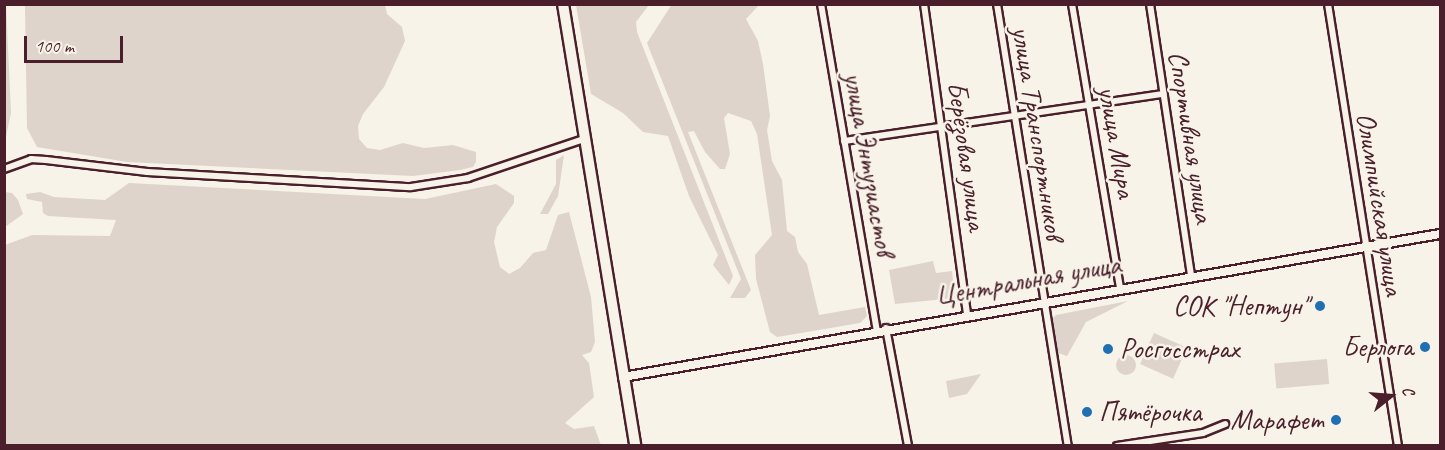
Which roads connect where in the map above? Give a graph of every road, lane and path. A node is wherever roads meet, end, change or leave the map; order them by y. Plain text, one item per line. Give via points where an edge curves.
1 (563, 4) edge
2 (820, 4) edge
3 (924, 4) edge
4 (997, 4) edge
5 (1072, 4) edge
6 (1150, 4) edge
7 (1328, 4) edge
8 (1164, 94) junction
9 (1088, 103) junction
10 (1012, 114) junction
11 (941, 126) junction
12 (584, 138) junction
13 (844, 141) junction
14 (4, 169) edge
15 (1440, 234) edge
16 (1366, 246) junction
17 (1191, 275) junction
18 (1120, 287) junction
19 (1044, 301) junction
20 (967, 314) junction
21 (886, 328) junction
22 (877, 330) junction
23 (624, 377) junction
24 (1225, 424) dead end
25 (635, 446) edge
26 (908, 446) edge
27 (1068, 446) edge
28 (1117, 446) edge
29 (1398, 446) edge

1 - 12 highway
2 - 13 street, улица Энтузиастов
3 - 11 street, Берёзовая улица
4 - 10 street, улица Транспортников
5 - 9 street, улица Мира
6 - 8 street, Спортивная улица
7 - 16 street, Олимпийская улица
8 - 9 street
8 - 17 street, Спортивная улица
9 - 10 street
9 - 18 street, улица Мира
10 - 11 street
10 - 19 street, улица Транспортников
11 - 13 street
11 - 20 street, Берёзовая улица
12 - 14 street via 468,178 411,187 147,172 46,160 23,161
12 - 23 highway
13 - 22 street, улица Энтузиастов
15 - 16 street, Центральная улица
16 - 17 street, Центральная улица
16 - 29 street, Олимпийская улица
17 - 18 street, Центральная улица
18 - 19 street, Центральная улица
19 - 20 street, Центральная улица
19 - 27 street, улица Транспортников
20 - 21 street, Центральная улица
21 - 22 street, Центральная улица
21 - 26 street
22 - 23 street, Центральная улица
23 - 25 highway
24 - 28 street via 1203,433

